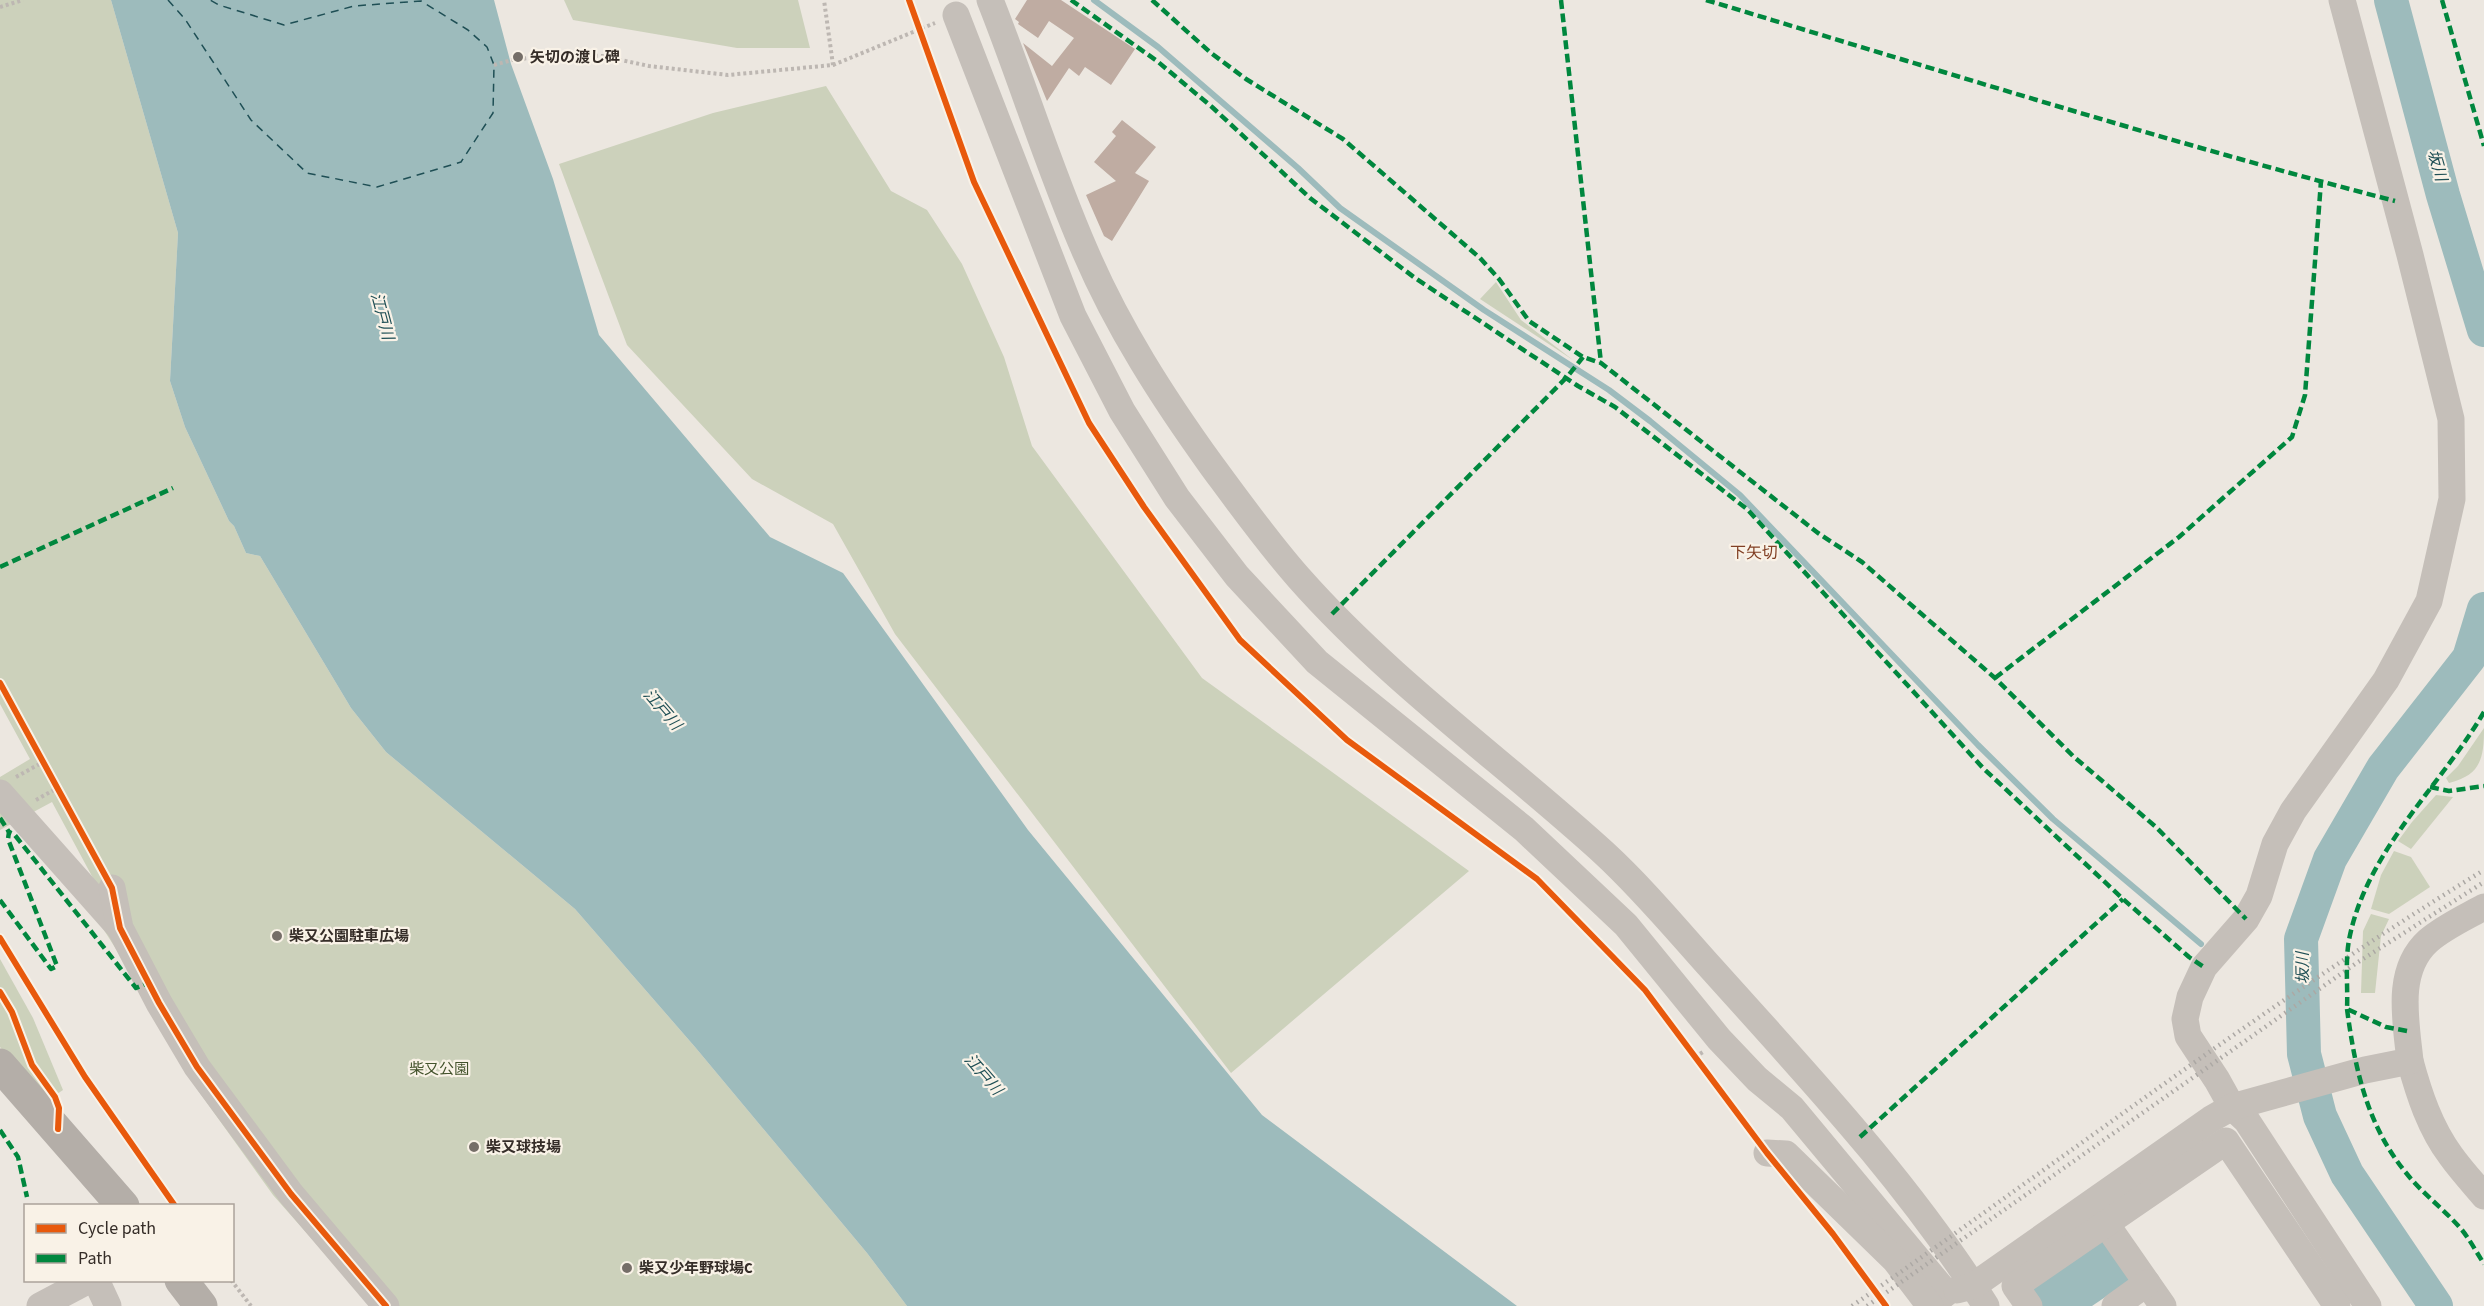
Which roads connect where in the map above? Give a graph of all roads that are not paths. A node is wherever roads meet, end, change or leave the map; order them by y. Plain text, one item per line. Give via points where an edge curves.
1 (990, 0) edge
2 (2342, 0) edge
3 (956, 15) dead end
4 (8, 785) edge
5 (112, 888) road end
6 (2484, 907) edge
7 (120, 928) junction
8 (2410, 1061) junction
9 (0, 1065) edge
10 (2232, 1107) junction
11 (1767, 1154) dead end
12 (2484, 1196) edge
13 (121, 1204) edge
14 (2106, 1224) junction
15 (87, 1282) edge
16 (96, 1282) edge
17 (182, 1282) edge
18 (2147, 1283) junction
19 (1980, 1296) edge
20 (1936, 1302) edge
21 (40, 1306) edge
22 (108, 1306) edge
23 (201, 1306) edge
24 (386, 1306) edge
25 (2029, 1306) edge
26 (2115, 1306) edge
27 (2163, 1306) edge
28 (2337, 1306) edge
29 (2368, 1306) edge

1 - 19 street via 1105,295 1146,370 1263,535 1324,605 1397,677 1568,820 1640,887 1860,1137
2 - 10 street via 2451,419 2452,499 2429,602 2386,680 2293,811 2275,844 2259,896 2246,919 2204,967 2190,997 2185,1019 2188,1036
3 - 20 street via 1073,316 1122,411 1191,516 1238,576 1317,662 1524,829 1626,925 1719,1039 1792,1108
4 - 7 street
5 - 7 street
6 - 8 street via 2429,940 2412,963 2405,1001
7 - 24 street via 202,1075 291,1194
8 - 10 street
8 - 12 street via 2420,1097 2435,1129 2450,1155
9 - 13 main road
10 - 19 street via 2201,1125
10 - 29 street via 2247,1121
11 - 20 street via 1786,1154
14 - 18 street
14 - 25 street via 2015,1286
14 - 28 street via 2226,1141
15 - 21 street
16 - 22 street
17 - 23 main road
18 - 26 street
18 - 27 street
19 - 20 street

